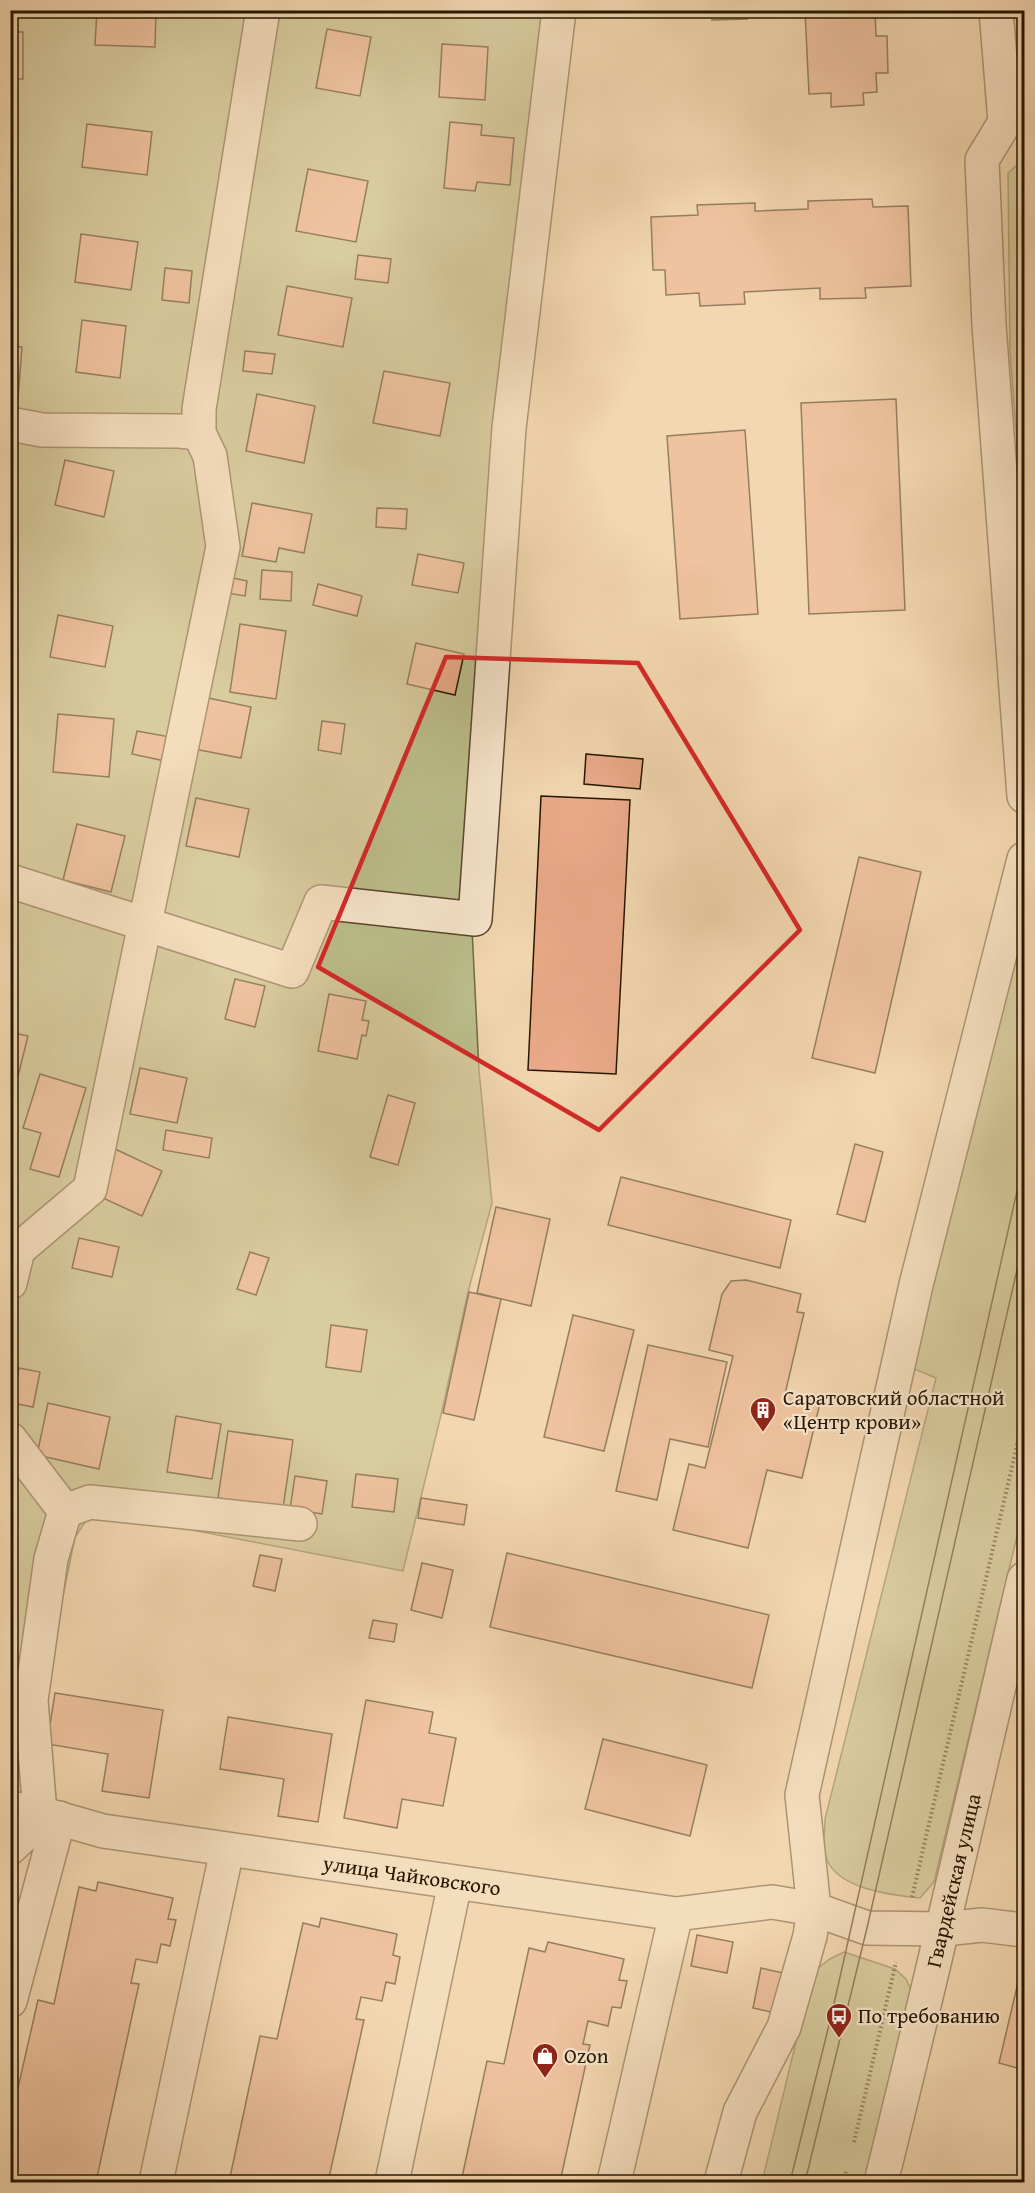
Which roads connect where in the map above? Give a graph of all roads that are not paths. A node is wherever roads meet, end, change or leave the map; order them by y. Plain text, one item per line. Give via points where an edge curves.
1 (263, 10) edge
2 (559, 10) edge
3 (996, 10) edge
4 (1015, 120) edge
5 (10, 424) edge
6 (199, 433) junction
7 (1024, 796) edge
8 (1024, 859) edge
9 (10, 881) edge
10 (146, 925) junction
11 (14, 1246) edge
12 (10, 1283) edge
13 (10, 1439) edge
14 (65, 1511) junction
15 (300, 1524) dead end
16 (1024, 1579) edge
17 (36, 1813) edge
18 (10, 1848) edge
19 (227, 1850) junction
20 (455, 1883) junction
21 (814, 1909) junction
22 (676, 1914) junction
23 (944, 1929) junction
24 (1024, 1930) edge
25 (10, 2001) edge
26 (156, 2182) edge
27 (392, 2182) edge
28 (614, 2182) edge
29 (721, 2182) edge
30 (881, 2182) edge

1 - 6 street via 199,409
2 - 10 street via 509,428 475,919 321,902 292,971
3 - 4 street
4 - 7 street via 982,160 989,325
5 - 6 street via 42,430
6 - 10 street via 210,456 223,547
8 - 21 street via 916,1285 802,1795
9 - 10 street
10 - 11 street via 90,1189
11 - 12 street
13 - 14 street
14 - 15 street via 90,1502
14 - 17 street via 51,1559 31,1700
16 - 23 street, Гвардейская улица
17 - 18 street via 28,1830
17 - 19 street, улица Чайковского via 103,1832
17 - 25 street
19 - 20 street, улица Чайковского
19 - 26 street
20 - 22 street, улица Чайковского
20 - 27 street
21 - 22 street, улица Чайковского via 772,1902
21 - 23 street, улица Чайковского via 867,1928
21 - 29 street via 784,2027 740,2112
22 - 28 street
23 - 24 street via 982,1925
23 - 30 street, Гвардейская улица

